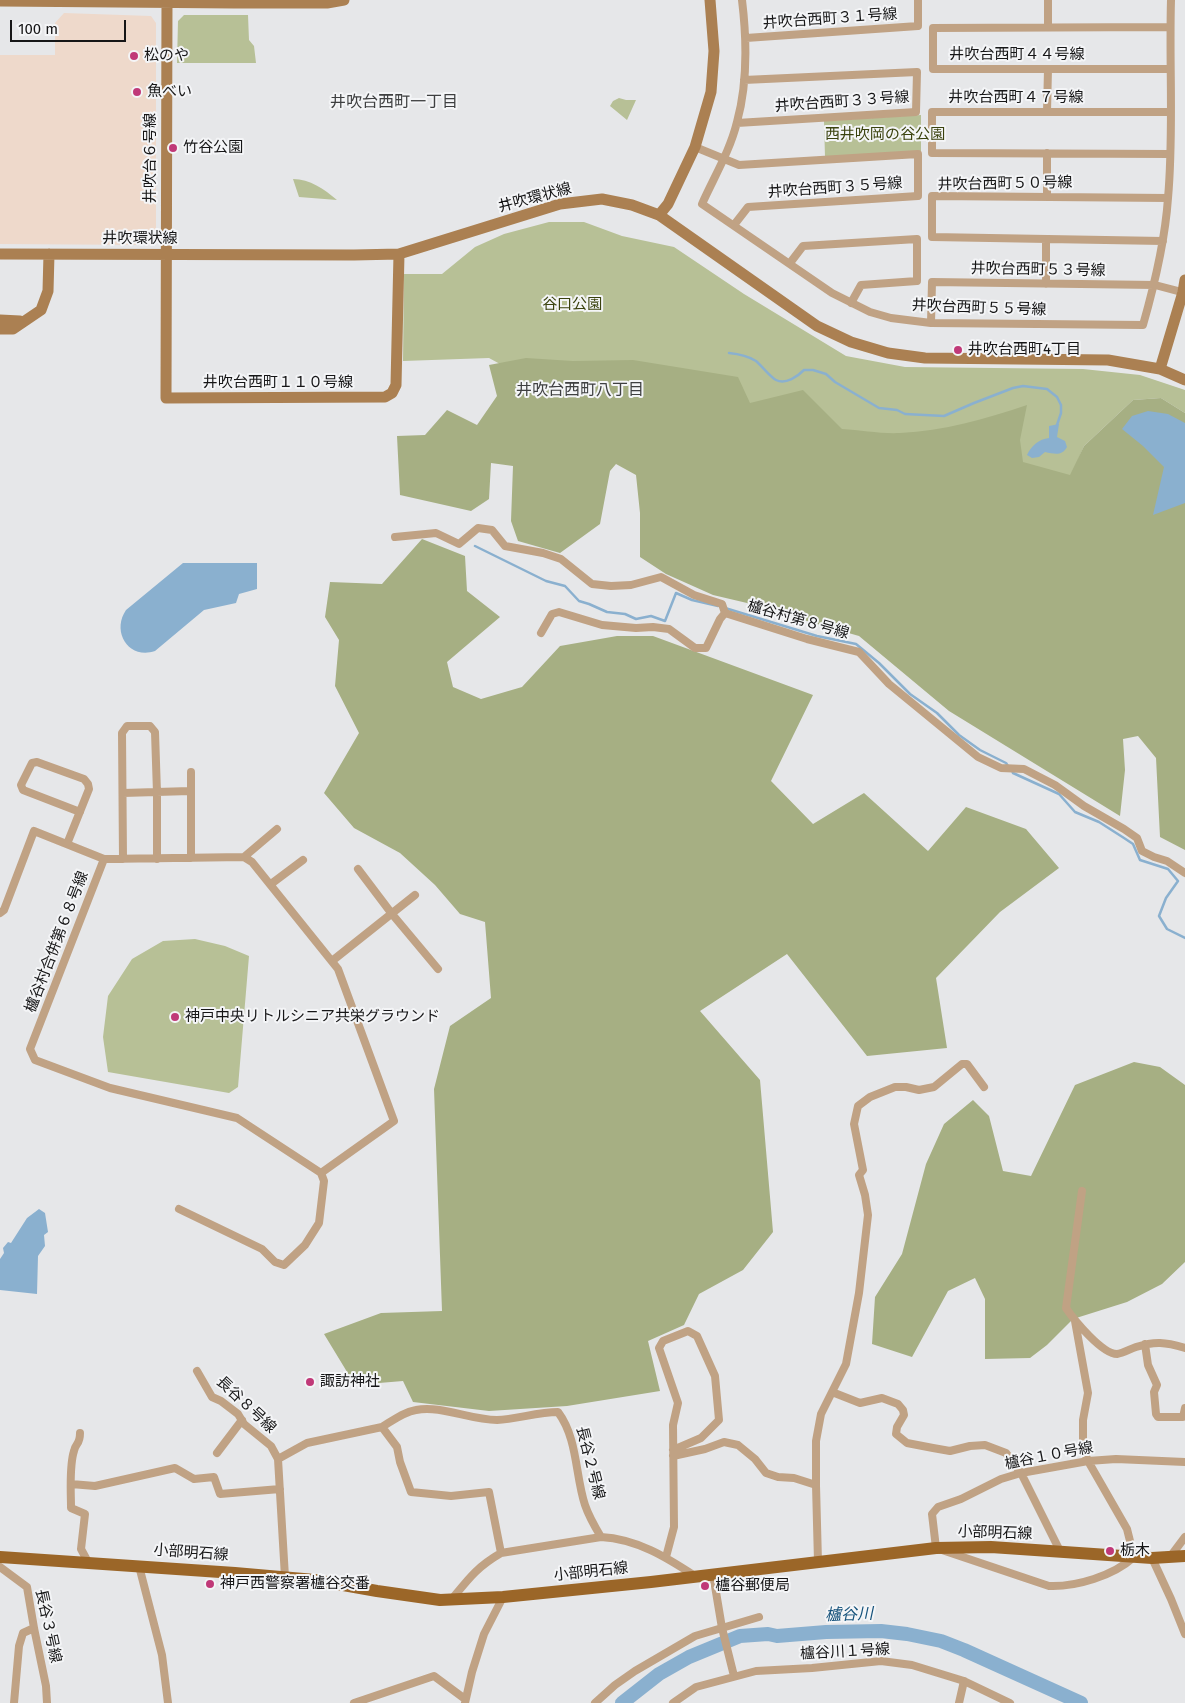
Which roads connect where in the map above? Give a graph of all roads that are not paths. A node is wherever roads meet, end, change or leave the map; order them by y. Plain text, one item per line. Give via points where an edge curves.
1 (344, 0) edge
2 (710, 0) edge
3 (742, 0) edge
4 (918, 0) edge
5 (1048, 0) edge
6 (1171, 0) edge
7 (0, 1) edge
8 (167, 1) edge
9 (311, 1) edge
10 (1048, 27) junction
11 (1170, 27) junction
12 (746, 38) junction
13 (1048, 69) junction
14 (1170, 70) junction
15 (744, 80) junction
16 (1047, 112) junction
17 (1171, 112) junction
18 (737, 123) junction
19 (695, 147) junction
20 (1047, 153) junction
21 (1170, 154) junction
22 (723, 159) junction
23 (1046, 197) junction
24 (1168, 198) junction
25 (659, 215) junction
26 (734, 225) junction
27 (1046, 239) junction
28 (1163, 241) junction
29 (0, 254) edge
30 (49, 254) junction
31 (166, 254) junction
32 (400, 254) junction
33 (790, 264) junction
34 (1185, 280) edge
35 (1046, 284) junction
36 (1154, 285) junction
37 (1184, 293) edge
38 (852, 303) junction
39 (0, 320) edge
40 (27, 320) junction
41 (931, 323) junction
42 (0, 329) edge
43 (1160, 369) junction
44 (1185, 380) edge
45 (395, 537) dead end
46 (724, 610) junction
47 (541, 634) dead end
48 (191, 772) dead end
49 (190, 791) junction
50 (123, 793) junction
51 (157, 793) junction
52 (80, 812) junction
53 (277, 829) dead end
54 (67, 844) junction
55 (191, 858) junction
56 (244, 858) junction
57 (104, 859) junction
58 (123, 859) junction
59 (157, 859) junction
60 (303, 860) dead end
61 (358, 869) dead end
62 (1185, 874) edge
63 (271, 884) junction
64 (415, 895) dead end
65 (0, 913) edge
66 (392, 914) junction
67 (332, 961) junction
68 (438, 969) dead end
69 (984, 1087) dead end
70 (321, 1173) junction
71 (1082, 1191) dead end
72 (179, 1208) dead end
73 (1075, 1321) junction
74 (1145, 1344) junction
75 (1185, 1348) edge
76 (197, 1371) dead end
77 (832, 1392) junction
78 (1185, 1408) edge
79 (242, 1420) junction
80 (382, 1427) junction
81 (80, 1433) dead end
82 (216, 1453) dead end
83 (673, 1453) junction
84 (278, 1459) junction
85 (1088, 1461) junction
86 (1185, 1462) edge
87 (1021, 1473) junction
88 (70, 1484) junction
89 (816, 1485) junction
90 (280, 1489) junction
91 (601, 1537) junction
92 (1185, 1537) edge
93 (936, 1548) junction
94 (1060, 1551) junction
95 (501, 1553) junction
96 (1185, 1556) edge
97 (0, 1557) edge
98 (666, 1557) junction
99 (1134, 1557) junction
100 (1170, 1557) junction
101 (1152, 1558) junction
102 (88, 1562) junction
103 (818, 1562) junction
104 (139, 1566) junction
105 (0, 1567) edge
106 (714, 1574) junction
107 (695, 1576) junction
108 (285, 1577) junction
109 (503, 1597) junction
110 (452, 1599) junction
111 (759, 1617) dead end
112 (34, 1628) junction
113 (722, 1628) junction
114 (1185, 1634) edge
115 (734, 1676) junction
116 (964, 1681) junction
117 (465, 1701) edge
118 (14, 1703) edge
119 (47, 1703) edge
120 (168, 1703) edge
121 (354, 1703) edge
122 (595, 1703) edge
123 (673, 1703) edge
124 (959, 1703) edge
125 (1010, 1703) edge

1 - 9 street
2 - 19 street via 714,51 711,92
3 - 12 street, 井吹台西町５５号線
4 - 12 street, 井吹台西町３１号線 via 918,26
5 - 10 street
6 - 11 street, 井吹台西町５５号線
7 - 8 street
8 - 9 street
8 - 31 street, 井吹台６号線
10 - 11 street, 井吹台西町４４号線
10 - 13 street, 井吹台西町４４号線 via 933,28 933,69
11 - 14 street, 井吹台西町５５号線
12 - 15 street, 井吹台西町５５号線
13 - 14 street, 井吹台西町４４号線
13 - 16 street
14 - 17 street, 井吹台西町５５号線
15 - 18 street, 井吹台西町５５号線
15 - 18 street, 井吹台西町３３号線 via 917,72 916,112
16 - 17 street, 井吹台西町４７号線
16 - 20 street, 井吹台西町４７号線 via 932,112 932,153
17 - 21 street, 井吹台西町５５号線
18 - 22 street, 井吹台西町５５号線
19 - 22 street, 井吹台西町３５号線
19 - 25 street via 668,204
20 - 21 street, 井吹台西町４７号線
20 - 23 street
21 - 24 street, 井吹台西町５５号線
22 - 26 street, 井吹台西町５５号線 via 702,204
22 - 26 street, 井吹台西町３５号線 via 739,165 918,154 918,196 748,207
23 - 24 street, 井吹台西町５０号線
23 - 27 street, 井吹台西町５０号線 via 932,196 932,237
24 - 28 street, 井吹台西町５５号線
25 - 32 street, 井吹環状線 via 602,199 560,204
25 - 43 street, 井吹環状線 via 817,326 861,345 925,358 1108,360
26 - 33 street, 井吹台西町５５号線
27 - 28 street, 井吹台西町５０号線
27 - 35 street
28 - 36 street, 井吹台西町５５号線
29 - 30 street, 井吹環状線
30 - 31 street, 井吹環状線
30 - 40 street via 48,291 41,310
31 - 32 street, 井吹環状線
31 - 32 street, 井吹台西町１１０号線 via 166,398 334,398 385,397 396,385
33 - 38 street, 井吹台西町５５号線
33 - 38 street via 803,246 917,239 917,281 861,285
34 - 37 street
35 - 36 street, 井吹台西町５３号線
35 - 41 street, 井吹台西町５３号線 via 932,282
36 - 37 street, 井吹台西町５３号線
36 - 41 street, 井吹台西町５５号線 via 1143,325
37 - 43 street
38 - 41 street, 井吹台西町５５号線 via 891,318
39 - 40 street
40 - 42 street via 13,329
43 - 44 street, 井吹環状線
45 - 46 street, 櫨谷村第８号線 via 436,533 459,544 478,528 492,530 506,546 561,559 592,584 631,585 661,577 694,595 722,604
46 - 47 street via 706,648 695,648 669,629 602,626 559,612 552,614
46 - 62 street, 櫨谷村第８号線 via 807,640 859,652 889,684 978,757 1001,768 1024,769 1054,785 1137,838 1142,851 1167,861
48 - 49 street
49 - 51 street
49 - 55 street
50 - 51 street
50 - 51 street via 122,733 127,726 150,726 155,732
50 - 58 street
51 - 59 street
52 - 52 street via 89,789 84,779 32,763 21,785 23,790
52 - 54 street
53 - 56 street
54 - 57 street, 櫨谷村合併第６８号線
54 - 65 street, 櫨谷村合併第６８号線 via 34,831 4,910
55 - 56 street
55 - 59 street
56 - 63 street via 252,862
57 - 58 street
57 - 70 street, 櫨谷村合併第６８号線 via 30,1049 35,1060 110,1088 237,1118
58 - 59 street
60 - 63 street
61 - 66 street
63 - 67 street
64 - 66 street
66 - 67 street
66 - 68 street
67 - 70 street via 338,969 394,1121
69 - 77 street via 967,1064 962,1064 934,1087 919,1090 895,1088 870,1096 858,1106 854,1124 862,1170 859,1175 868,1214 859,1293 846,1364
70 - 72 street via 324,1181 319,1222 305,1245 284,1265 275,1262 262,1249
71 - 73 street via 1066,1308
73 - 74 street via 1106,1350 1117,1354
73 - 85 street via 1088,1392 1083,1420 1083,1449
74 - 75 street via 1170,1343
74 - 78 street via 1148,1365 1157,1385 1154,1392 1156,1414 1158,1417 1183,1417
76 - 79 street, 長谷８号線 via 212,1397 222,1401
77 - 87 street via 860,1403 882,1398 898,1404 904,1415 896,1434 907,1443 950,1451 985,1445 1006,1453
77 - 89 street via 821,1414 816,1441
79 - 82 street
79 - 84 street, 長谷８号線 via 271,1446
80 - 84 street via 307,1442
80 - 91 street, 長谷２号線 via 416,1410 436,1410 482,1420 558,1412 566,1422 585,1504
80 - 95 street via 397,1448 411,1492 451,1496 489,1492
81 - 88 street via 80,1442 74,1450
83 - 83 street via 701,1438 719,1420 715,1376 698,1336 688,1331 663,1341 659,1348 678,1403 673,1425
83 - 89 street via 705,1449 724,1442 738,1445 766,1473
83 - 98 street via 674,1527
84 - 90 street
85 - 86 street, 櫨谷１０号線
85 - 87 street, 櫨谷１０号線
85 - 99 street via 1127,1529
87 - 93 street, 櫨谷１０号線 via 938,1507 932,1514
87 - 94 street
88 - 90 street via 95,1486 175,1468 194,1479 214,1477 220,1494
88 - 102 street via 71,1508 85,1514 81,1549
89 - 103 street
90 - 108 street
91 - 95 street
91 - 98 street via 634,1543
92 - 100 street
93 - 94 main road, 小部明石線
93 - 99 street via 1049,1586 1097,1578 1126,1565
93 - 103 main road, 小部明石線
94 - 99 main road, 小部明石線
95 - 110 street via 482,1564
96 - 100 main road, 小部明石線
97 - 102 main road, 小部明石線
98 - 107 street
99 - 101 main road, 小部明石線
100 - 101 main road, 小部明石線
101 - 114 street
102 - 104 main road, 小部明石線
103 - 106 main road, 小部明石線
104 - 108 main road, 小部明石線
104 - 120 street via 162,1655
105 - 112 street, 長谷３号線 via 27,1587
106 - 107 main road, 小部明石線
106 - 113 street
107 - 109 main road, 小部明石線
108 - 110 main road, 小部明石線 via 440,1600
109 - 110 main road, 小部明石線
109 - 117 street via 484,1634
111 - 113 street
112 - 118 street via 23,1633 19,1646
112 - 119 street, 長谷３号線
113 - 115 street
113 - 122 street via 695,1636 643,1666
115 - 116 street, 櫨谷川１号線 via 756,1671 881,1661 912,1665
115 - 123 street, 櫨谷川１号線 via 696,1687
116 - 124 street
116 - 125 street, 櫨谷川１号線
117 - 121 street via 434,1676

